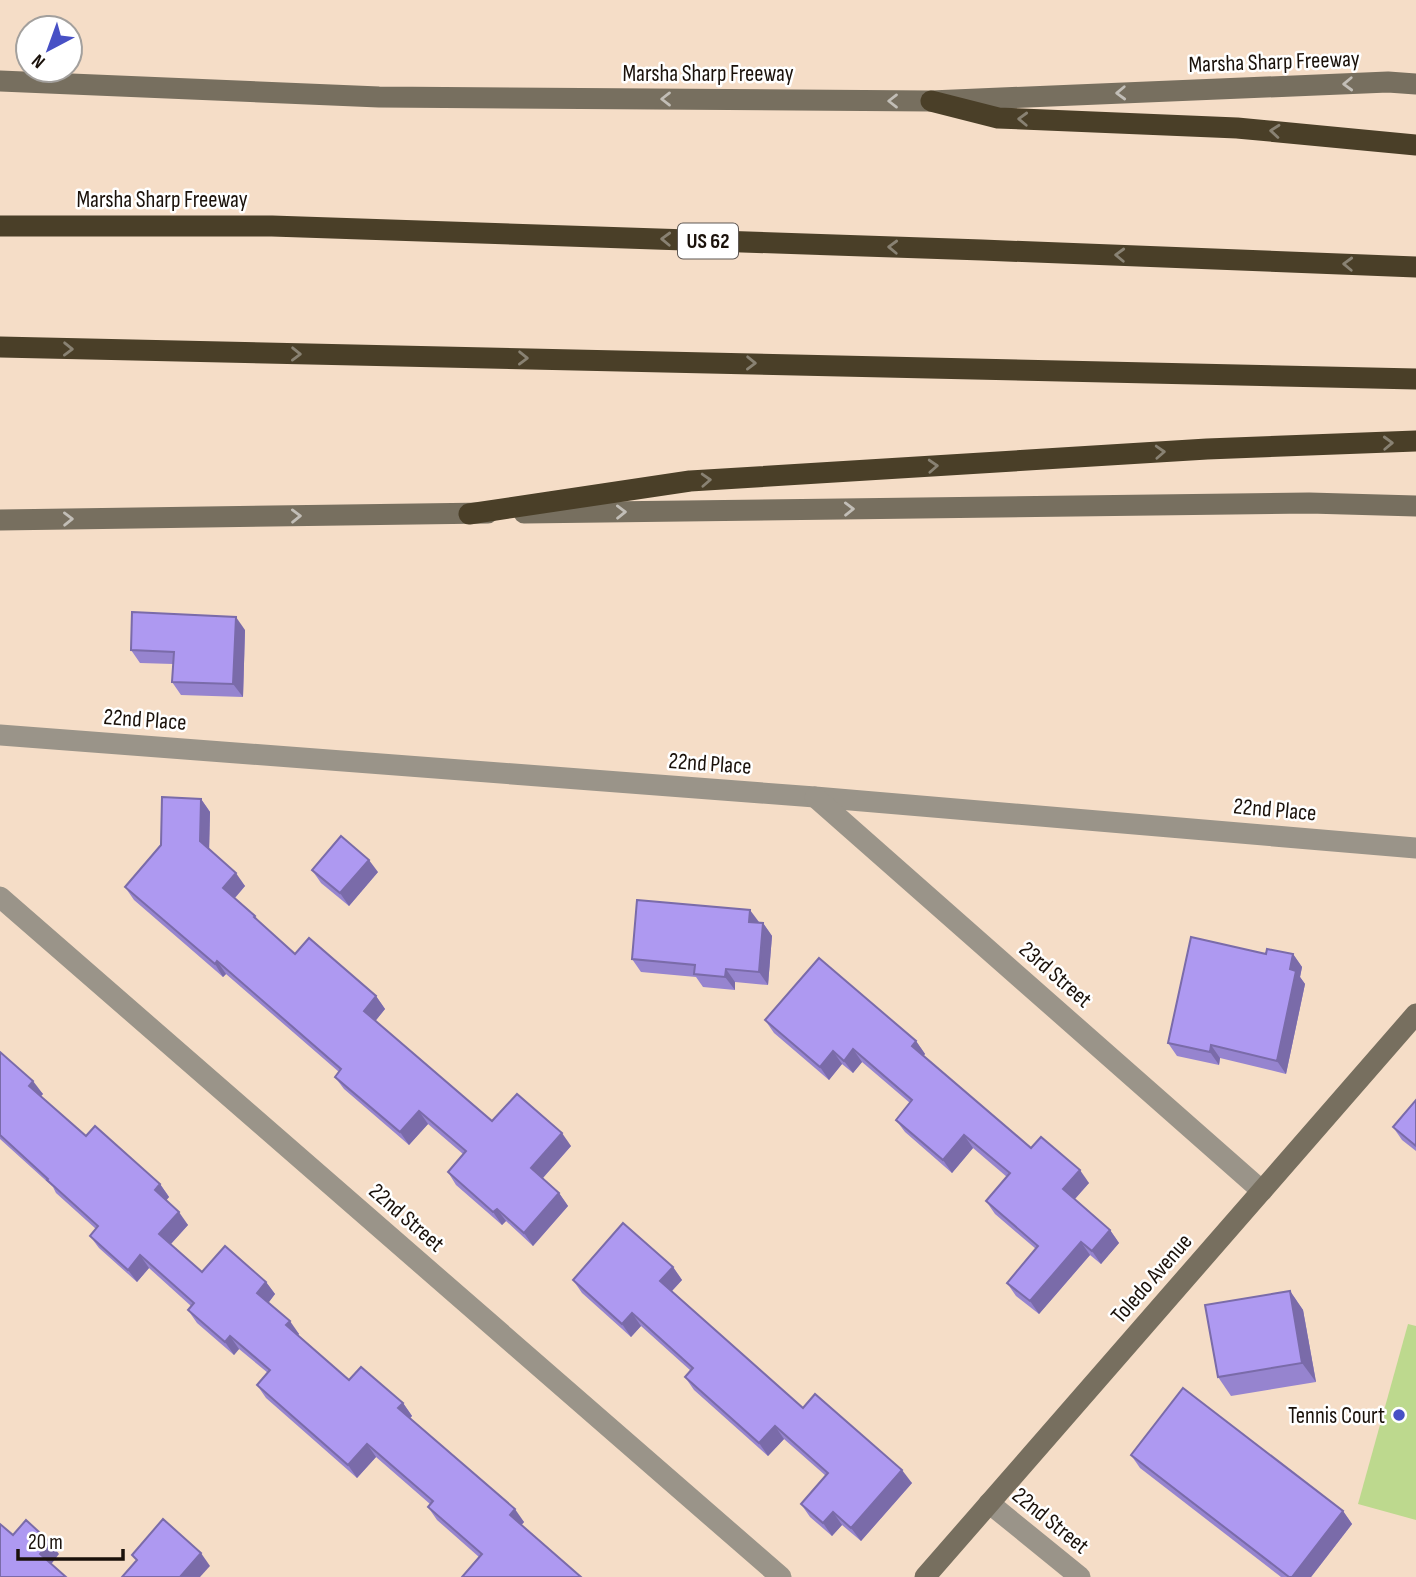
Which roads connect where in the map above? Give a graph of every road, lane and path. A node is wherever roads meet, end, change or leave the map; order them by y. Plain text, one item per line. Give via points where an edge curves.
1 (0, 81) edge
2 (1416, 84) edge
3 (930, 101) junction
4 (1416, 145) edge
5 (0, 226) edge
6 (1416, 267) edge
7 (0, 347) edge
8 (1416, 379) edge
9 (1416, 441) edge
10 (1416, 506) edge
11 (469, 514) junction
12 (0, 520) edge
13 (0, 735) edge
14 (816, 797) junction
15 (1416, 848) edge
16 (0, 897) edge
17 (1416, 1014) edge
18 (1262, 1191) junction
19 (989, 1503) junction
20 (780, 1577) edge
21 (925, 1577) edge
22 (1080, 1577) edge

3 -> 1 main road, Marsha Sharp Freeway via 379,97
2 -> 3 main road, Marsha Sharp Freeway
4 -> 3 highway via 1237,128 998,118
6 -> 5 highway, Marsha Sharp Freeway / US 62 via 286,226
7 -> 8 highway
11 -> 9 highway via 690,481 1207,449
11 -> 10 main road via 1309,503
12 -> 11 main road
13 - 14 street, 22nd Place
14 - 15 street, 22nd Place
14 - 18 street, 23rd Street
16 - 20 street, 22nd Street
17 - 18 main road, Toledo Avenue
18 - 19 main road, Toledo Avenue
19 - 21 main road, Toledo Avenue
19 - 22 street, 22nd Street

